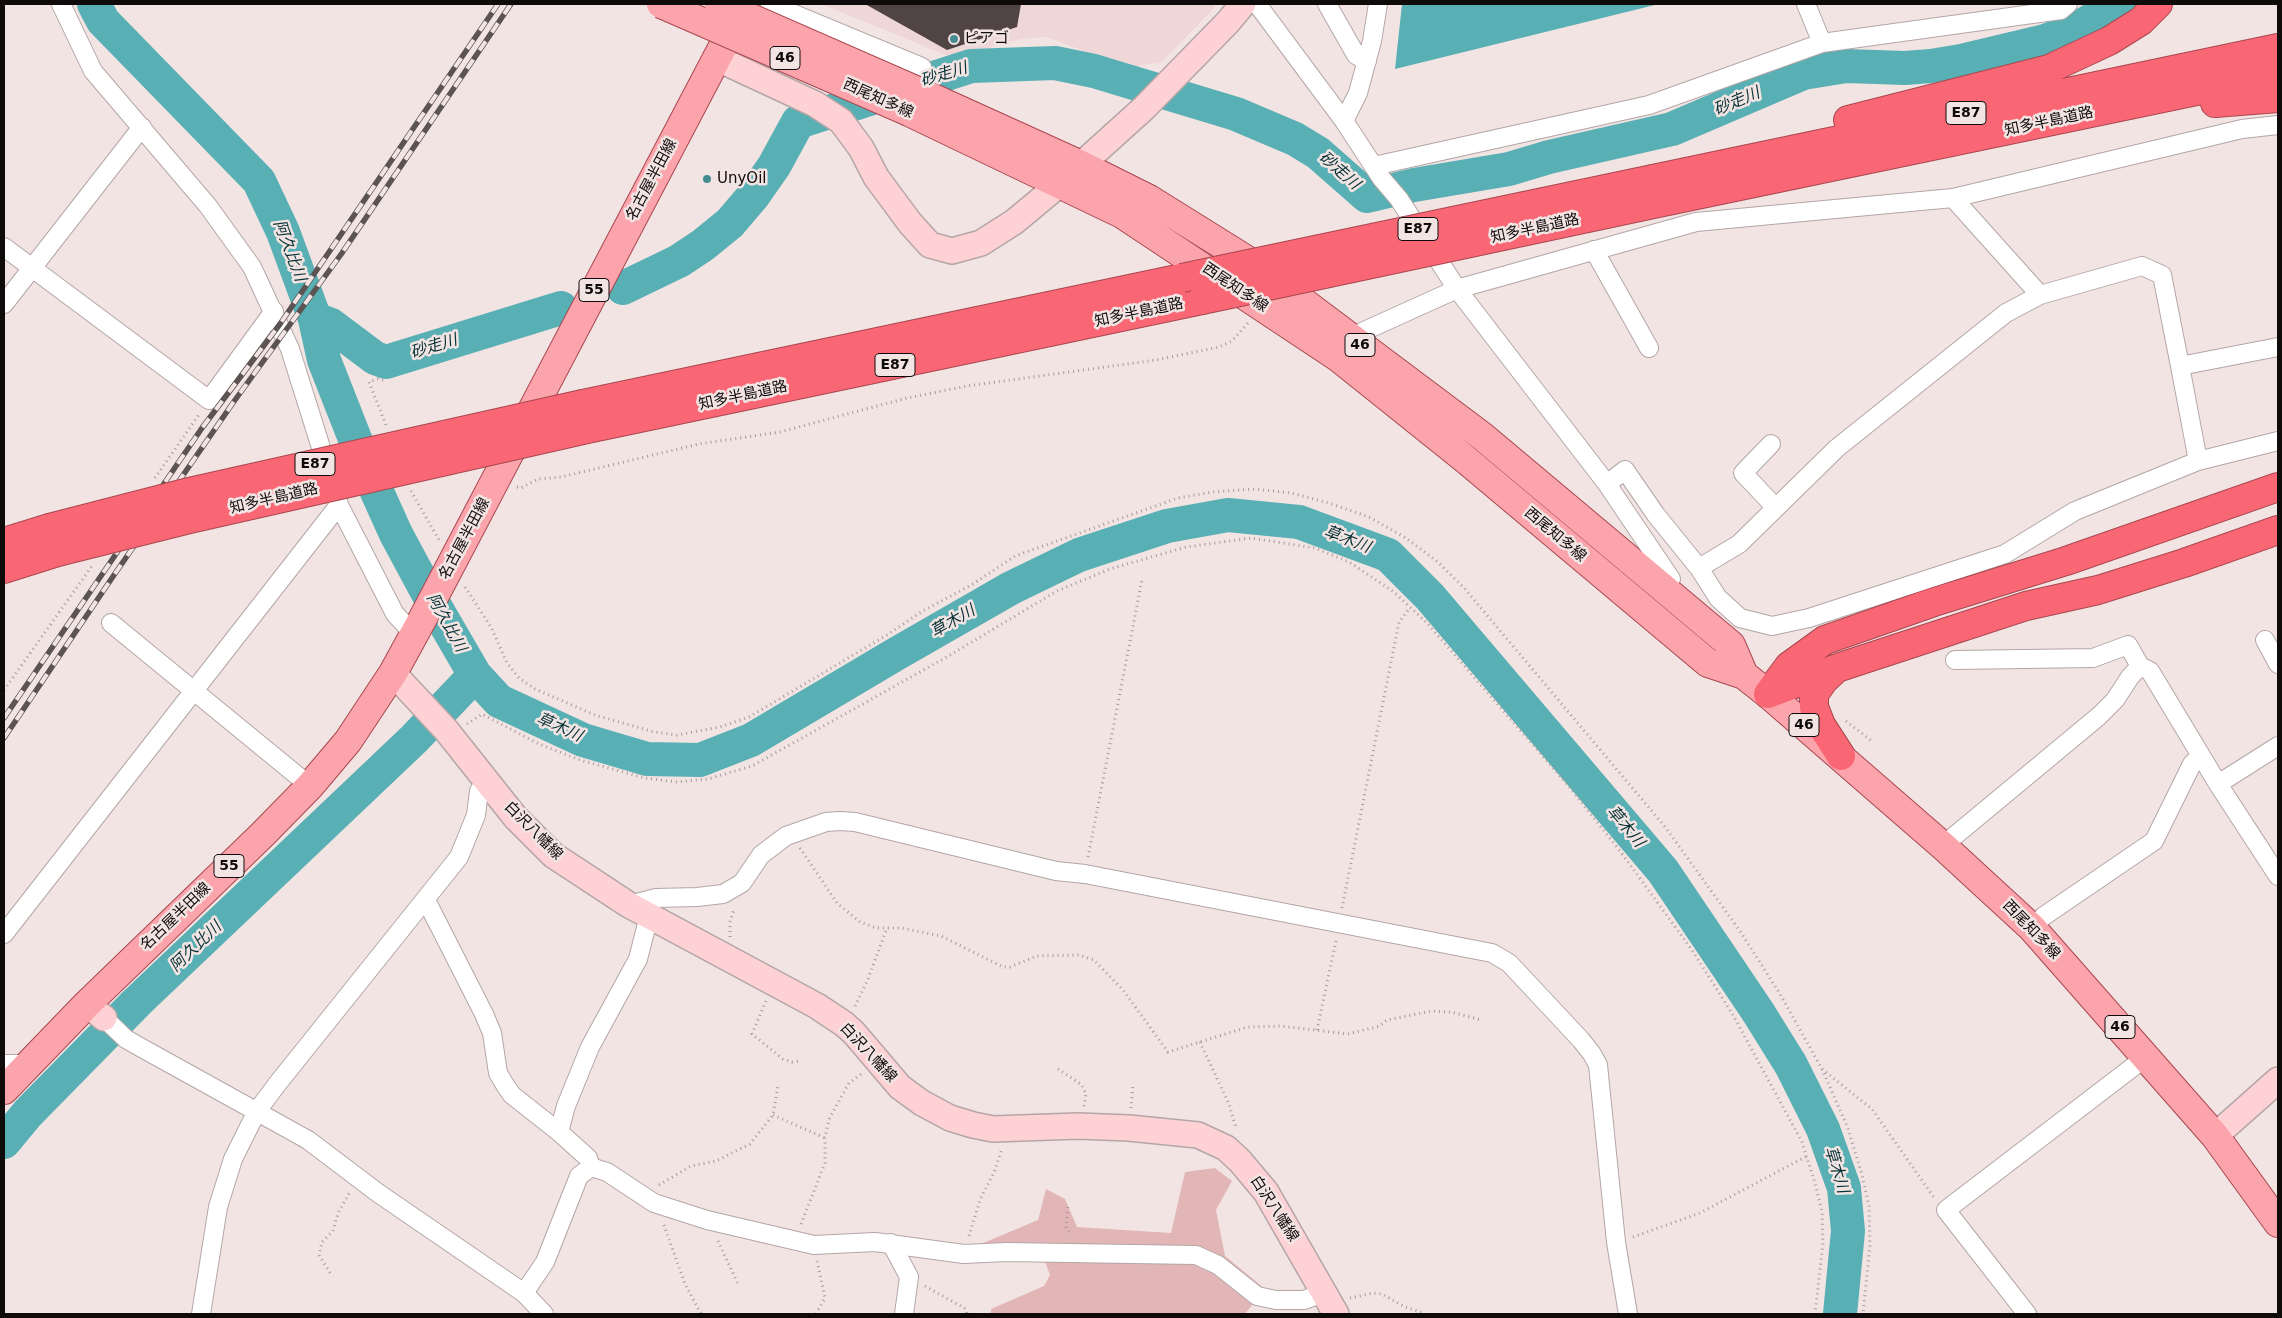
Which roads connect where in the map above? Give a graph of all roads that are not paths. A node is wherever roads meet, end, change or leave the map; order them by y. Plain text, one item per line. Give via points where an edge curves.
1 (61, 4) edge
2 (660, 4) edge
3 (719, 4) edge
4 (745, 4) edge
5 (770, 4) edge
6 (1243, 4) edge
7 (1257, 4) edge
8 (1327, 4) edge
9 (1378, 4) edge
10 (1806, 4) edge
11 (2068, 4) edge
12 (2158, 4) edge
13 (1822, 43) junction
14 (2278, 48) edge
15 (716, 58) junction
16 (1367, 61) junction
17 (2278, 74) edge
18 (917, 91) junction
19 (2278, 98) edge
20 (1344, 121) junction
21 (2278, 125) edge
22 (142, 127) junction
23 (1880, 158) junction
24 (1735, 162) junction
25 (1081, 165) junction
26 (1378, 172) junction
27 (1061, 183) junction
28 (1656, 191) junction
29 (1953, 198) junction
30 (4, 247) edge
31 (1594, 250) junction
32 (32, 268) junction
33 (1457, 289) junction
34 (2040, 295) junction
35 (4, 304) edge
36 (274, 311) junction
37 (1352, 339) junction
38 (1649, 348) dead end
39 (2278, 348) edge
40 (2180, 366) junction
41 (585, 417) junction
42 (2278, 441) edge
43 (1771, 444) dead end
44 (2198, 461) junction
45 (1607, 484) junction
46 (2278, 487) edge
47 (339, 505) junction
48 (1776, 508) junction
49 (2278, 530) edge
50 (54, 540) junction
51 (4, 542) edge
52 (1700, 568) junction
53 (4, 569) edge
54 (1671, 579) dead end
55 (111, 623) dead end
56 (419, 626) junction
57 (2265, 640) dead end
58 (1956, 660) dead end
59 (2278, 664) edge
60 (2140, 666) junction
61 (1840, 667) junction
62 (393, 673) junction
63 (1744, 675) junction
64 (194, 691) junction
65 (1768, 694) junction
66 (2278, 746) edge
67 (1841, 756) junction
68 (2201, 756) junction
69 (486, 780) junction
70 (2218, 784) junction
71 (310, 786) junction
72 (1944, 847) junction
73 (2278, 876) edge
74 (426, 900) junction
75 (639, 911) junction
76 (2032, 928) junction
77 (4, 934) edge
78 (104, 1018) junction
79 (2146, 1057) junction
80 (16, 1064) edge
81 (2278, 1080) edge
82 (4, 1090) edge
83 (257, 1111) junction
84 (559, 1132) junction
85 (2215, 1136) junction
86 (591, 1167) junction
87 (2278, 1222) edge
88 (891, 1243) junction
89 (524, 1293) junction
90 (1329, 1304) edge
91 (201, 1314) edge
92 (544, 1314) edge
93 (904, 1314) edge
94 (1628, 1314) edge
95 (2027, 1314) edge

1 - 22 street via 93,71
2 - 18 main road, 西尾知多線 / 46, bridge
3 - 18 main road, 西尾知多線 / 46, bridge
4 - 15 main road, 名古屋半田線 / 55
5 - 18 street
6 - 25 main road via 1144,108
7 - 20 street
8 - 16 street via 1356,55
9 - 16 street
10 - 13 street
11 - 13 street via 2061,10
12 - 24 highway via 2142,21 2109,41 2049,69 1787,135
13 - 26 street via 1649,105
14 - 24 highway, 知多半島道路 / E87
15 - 27 main road via 815,104 841,121 861,148 876,177 930,245 952,251 981,243 1014,222
15 - 56 main road, 名古屋半田線 / 55
16 - 20 street via 1358,93
17 - 23 highway, 知多半島道路 / E87
18 - 25 main road, 西尾知多線 / 46
18 - 27 main road, 西尾知多線 / 46
19 - 23 highway via 2212,103 1903,167
20 - 26 street
21 - 29 street via 2242,129
22 - 32 street
22 - 36 street via 214,214 252,267
23 - 28 highway, 知多半島道路 / E87
24 - 28 highway, 知多半島道路 / E87
25 - 27 main road
25 - 37 main road, 西尾知多線 / 46 via 1148,199 1250,262
26 - 33 street
27 - 63 main road, 西尾知多線 / 46 via 1122,214 1340,358 1708,663
28 - 41 highway, 知多半島道路 / E87, bridge via 1182,278
28 - 41 highway, 知多半島道路 / E87, bridge via 1202,300
29 - 31 street via 1696,222
29 - 34 street
30 - 32 street
31 - 33 street
31 - 38 street
32 - 35 street
32 - 36 street via 209,400
33 - 37 street
33 - 45 street
34 - 40 street via 2142,266 2162,276
34 - 48 street via 2006,312 1837,448
36 - 47 street via 290,349
37 - 63 main road, 西尾知多線 / 46 via 1482,436 1731,645
39 - 40 street
40 - 44 street
41 - 50 highway, 知多半島道路 / E87, bridge via 238,508
42 - 44 street
43 - 48 street via 1743,473
44 - 52 street via 2075,511 2005,554 1809,618 1772,626 1740,618 1718,598
45 - 52 street via 1625,470 1656,515
45 - 54 street
46 - 65 highway via 1825,640 1789,666
47 - 56 street via 395,614
47 - 64 street
48 - 52 street via 1739,544
49 - 61 highway via 2098,590 2026,606
50 - 51 highway, 知多半島道路 / E87
50 - 53 highway, 知多半島道路 / E87
55 - 64 street
56 - 62 main road, 名古屋半田線 / 55
57 - 59 street
58 - 60 street via 2093,658 2128,646
60 - 68 street via 2150,670
60 - 72 street via 2099,716
61 - 65 highway
61 - 67 highway via 1824,680 1814,694 1814,707 1821,725
62 - 69 main road, 白沢八幡線 via 427,708
62 - 71 main road, 名古屋半田線 / 55 via 348,741
63 - 65 main road, 西尾知多線 / 46
64 - 71 street
64 - 77 street
65 - 67 main road, 西尾知多線 / 46
66 - 70 street
67 - 72 main road, 西尾知多線 / 46
68 - 70 street
68 - 76 street via 2192,764 2154,841 2044,916
69 - 74 street via 479,791 476,815 459,857
69 - 75 main road, 白沢八幡線 via 516,818 552,855
70 - 73 street
71 - 78 main road, 名古屋半田線 / 55
72 - 76 main road, 西尾知多線 / 46
74 - 83 street
74 - 84 street via 492,1033 498,1073 512,1095
75 - 84 street via 638,959 590,1047
75 - 90 main road, 白沢八幡線 via 726,956 844,1024 900,1087 929,1107 973,1125 993,1129 1129,1128 1198,1135 1226,1148 1266,1192
75 - 94 street via 656,898 724,894 742,884 761,855 786,836 826,822 856,822 1056,871 1492,953 1508,963 1581,1040 1598,1065 1616,1242
76 - 79 main road, 西尾知多線 / 46
78 - 80 main road, 名古屋半田線 / 55
78 - 83 street via 140,1047
79 - 85 main road, 西尾知多線 / 46
79 - 95 street via 1946,1210
80 - 82 main road, 名古屋半田線 / 55
81 - 85 main road
83 - 89 street via 308,1140
83 - 91 street via 233,1159 218,1207
84 - 86 street via 588,1158
85 - 87 main road, 西尾知多線 / 46
86 - 88 street via 607,1172 649,1200 710,1221 814,1245
86 - 89 street via 579,1176 545,1262
88 - 90 street via 969,1254 1196,1255 1218,1265 1257,1296
88 - 93 street via 909,1277
89 - 92 street

